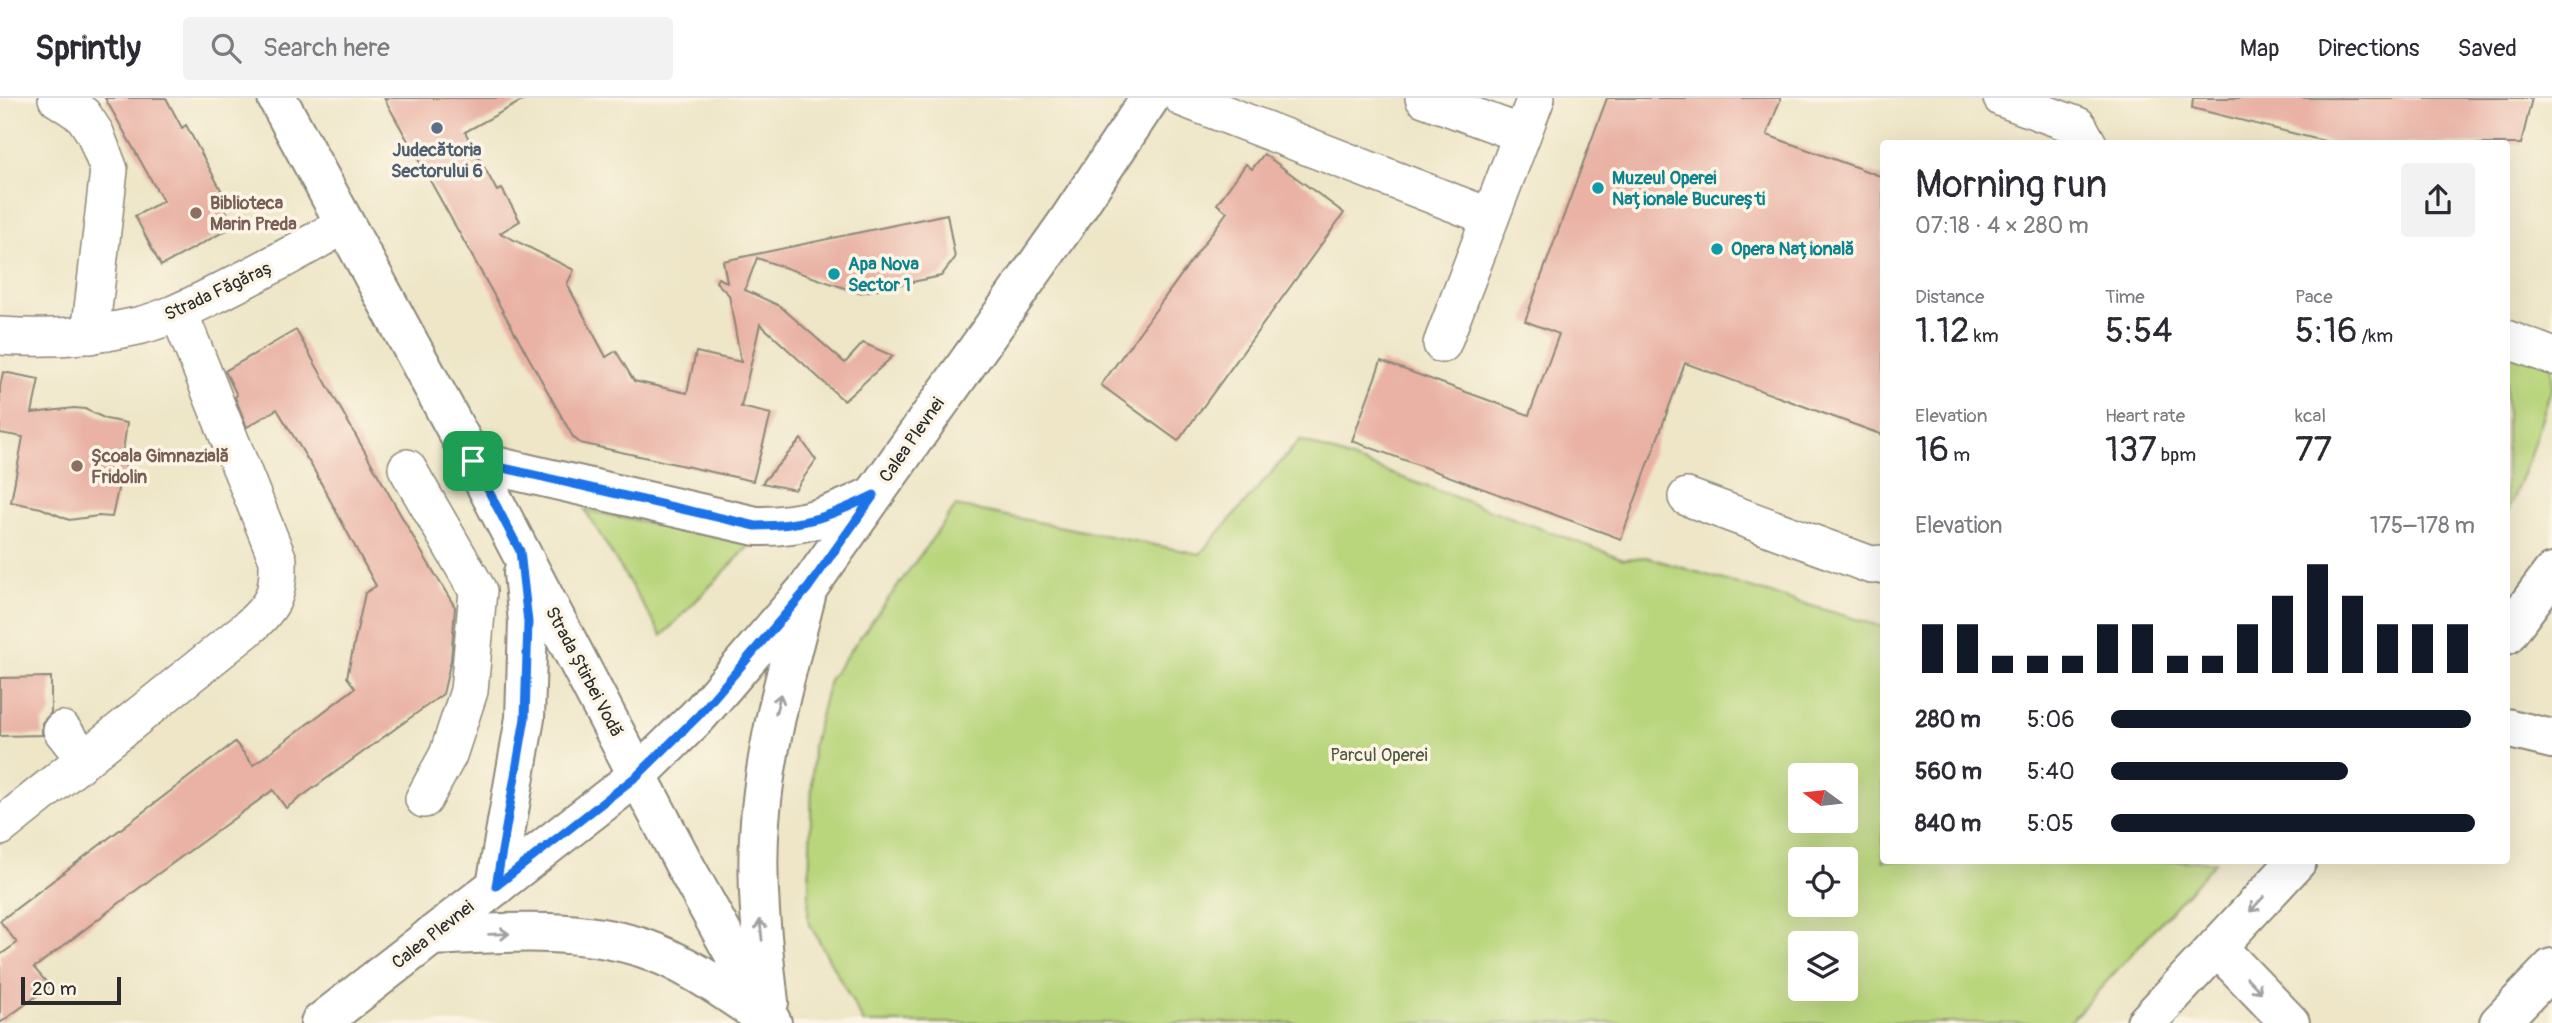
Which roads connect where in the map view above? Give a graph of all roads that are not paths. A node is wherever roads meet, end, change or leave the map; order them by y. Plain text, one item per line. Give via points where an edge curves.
1 (57, 98) edge
2 (277, 98) edge
3 (1150, 98) edge
4 (1183, 98) edge
5 (1424, 98) edge
6 (1536, 98) edge
7 (2002, 98) edge
8 (1522, 134) junction
9 (2086, 140) edge
10 (1490, 217) junction
11 (345, 224) junction
12 (179, 313) junction
13 (90, 335) junction
14 (0, 336) edge
15 (2510, 340) edge
16 (1441, 344) dead end
17 (2552, 356) edge
18 (473, 461) junction
19 (407, 468) dead end
20 (874, 495) junction
21 (1687, 497) dead end
22 (520, 551) junction
23 (1880, 564) edge
24 (2552, 573) edge
25 (808, 588) junction
26 (2510, 630) edge
27 (2510, 729) edge
28 (62, 730) dead end
29 (2552, 739) edge
30 (85, 759) junction
31 (638, 775) junction
32 (424, 799) dead end
33 (0, 827) edge
34 (2294, 864) edge
35 (496, 886) junction
36 (431, 936) junction
37 (2217, 947) junction
38 (2552, 968) edge
39 (771, 1022) edge
40 (320, 1023) edge
41 (2146, 1023) edge
42 (2291, 1023) edge
43 (2499, 1023) edge

1 - 13 street via 83,115 96,132 109,170
2 - 11 main road, Strada Știrbei Vodă
3 - 20 main road, Calea Plevnei
4 - 10 street
5 - 8 street
6 - 8 street
7 - 9 street via 2078,126
8 - 10 street
10 - 16 street
11 - 12 street, Strada Făgăraș
11 - 18 main road, Strada Știrbei Vodă
12 - 13 street, Strada Făgăraș
12 - 30 street via 278,560 275,598 247,629
13 - 14 street, Strada Făgăraș via 51,339
15 - 17 street
18 - 20 main road via 756,526 798,525 833,515
18 - 22 main road, Strada Știrbei Vodă
19 - 32 street via 478,591 470,691 448,755
20 - 25 main road, Calea Plevnei
21 - 23 street via 1871,565
22 - 31 main road, Strada Știrbei Vodă
22 - 35 main road via 528,622 525,718
24 - 26 main road
25 - 31 main road, Calea Plevnei via 699,715
39 -> 25 main road via 760,915 760,822 776,714
27 - 29 main road
28 - 30 street
30 - 33 street
31 - 35 main road, Calea Plevnei
31 - 39 main road, Strada Știrbei Vodă
34 -> 37 main road
35 - 36 main road, Calea Plevnei
36 -> 39 main road via 576,934 644,948
36 - 40 main road, Calea Plevnei
37 - 41 main road
37 -> 42 main road
38 - 43 main road

